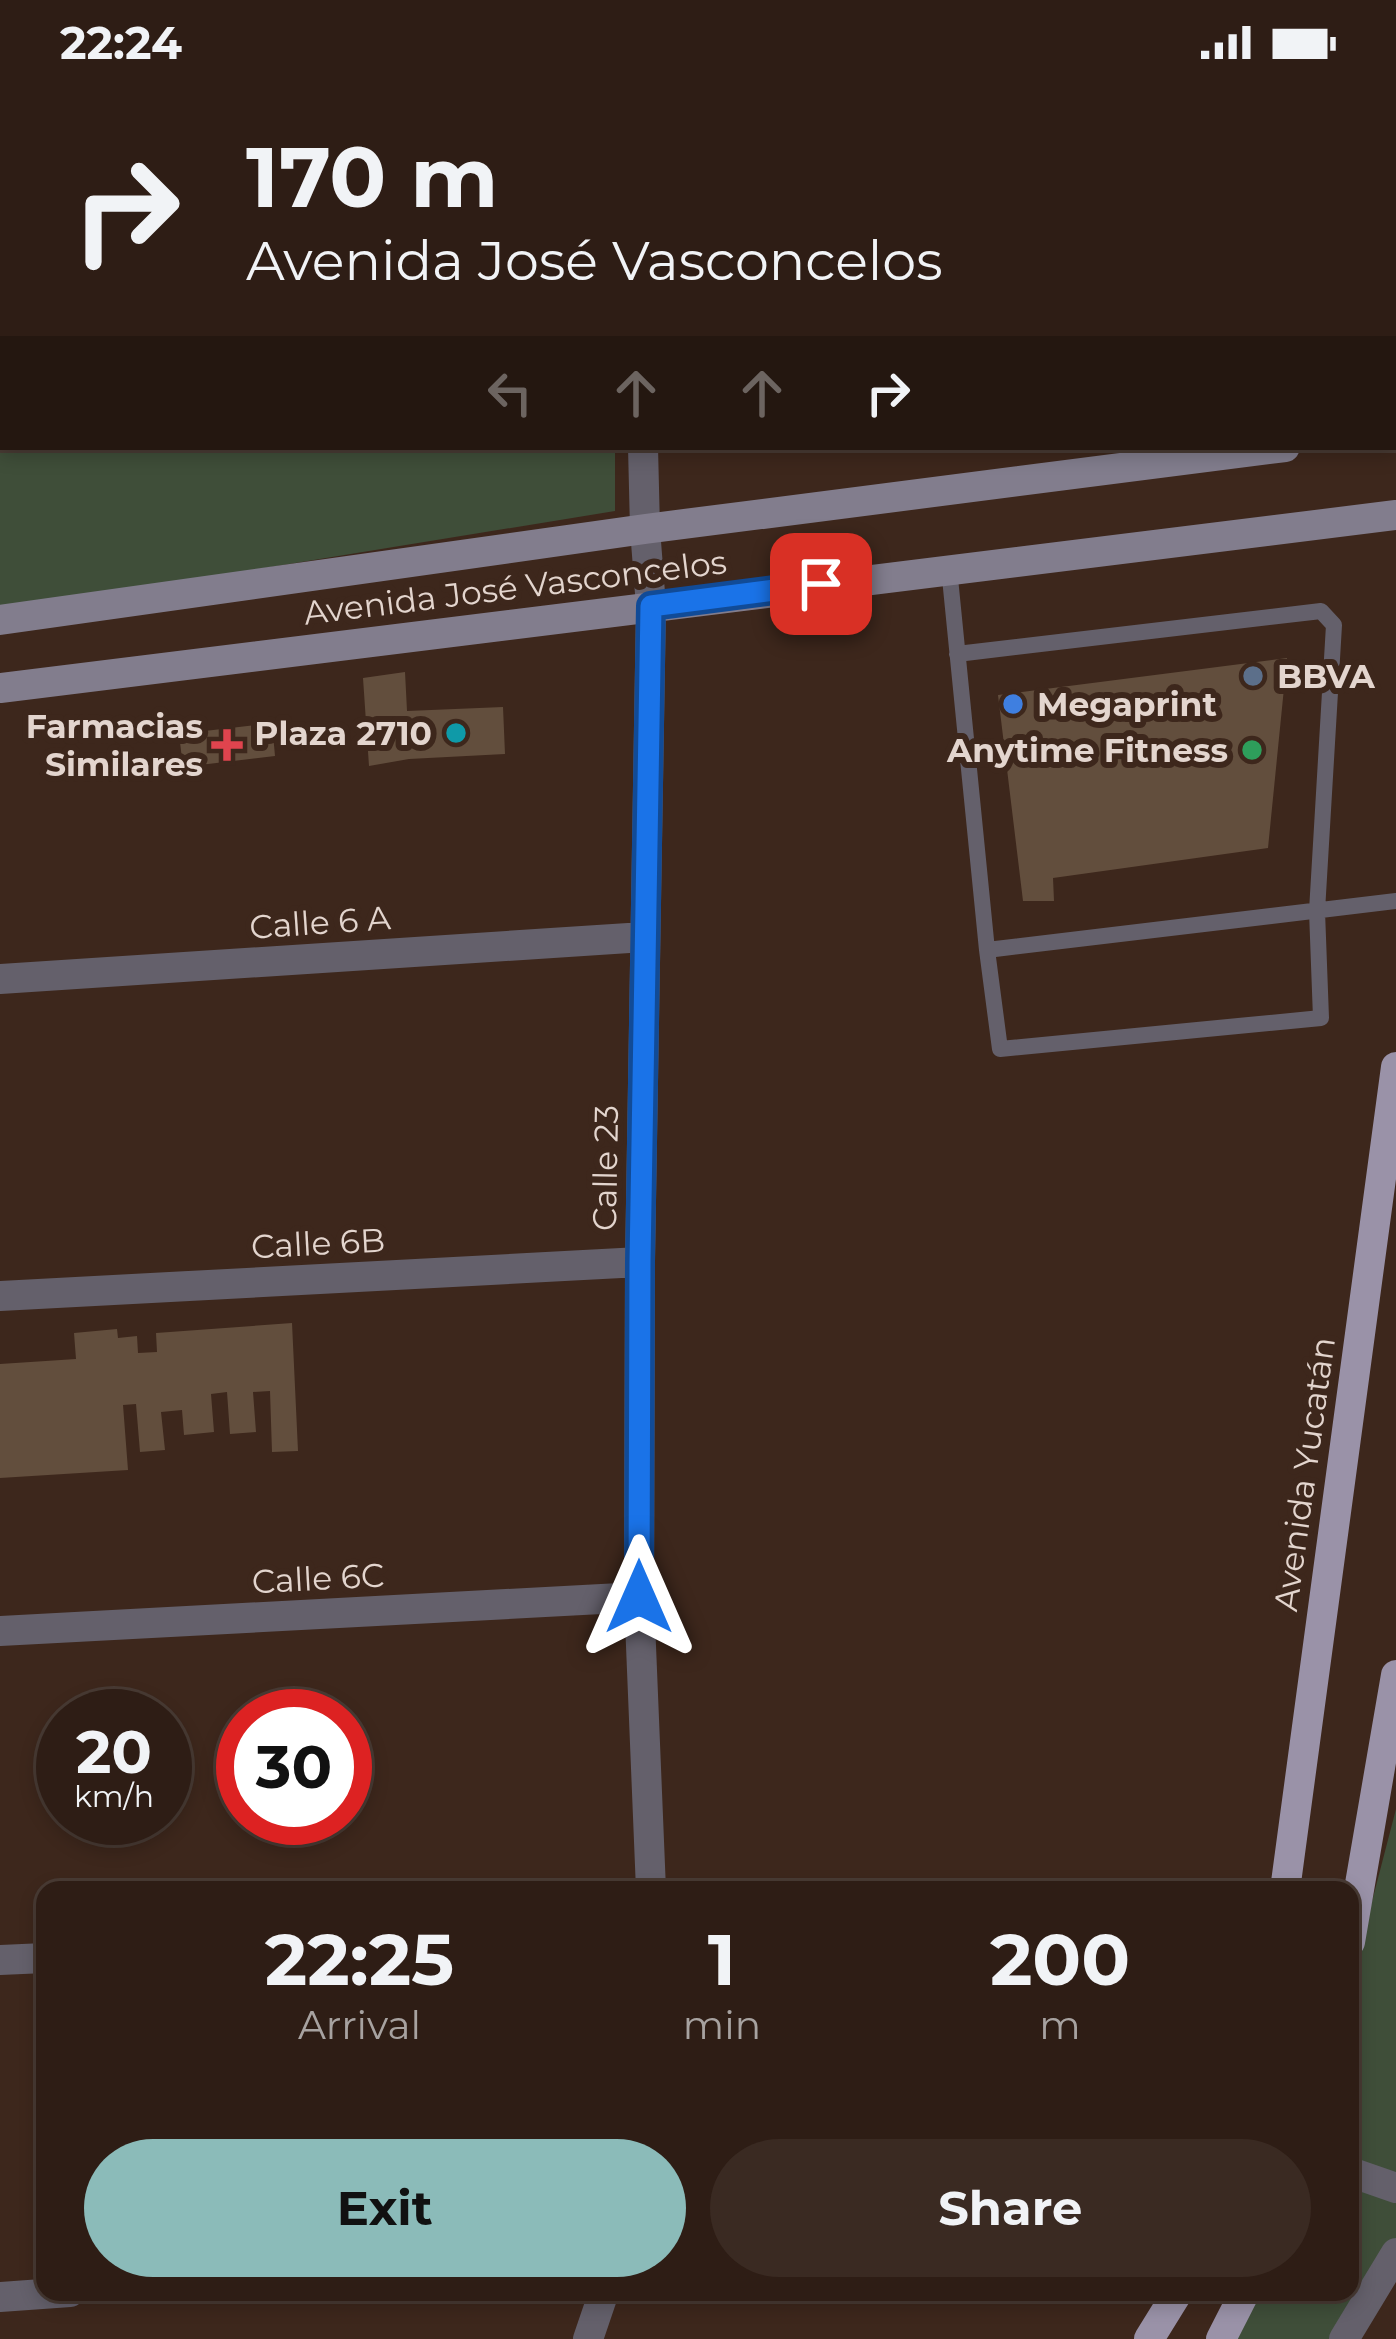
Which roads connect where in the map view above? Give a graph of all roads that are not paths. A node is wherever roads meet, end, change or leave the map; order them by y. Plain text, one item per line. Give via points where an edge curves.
1 (643, 450) edge
2 (1262, 450) edge
3 (1396, 515) edge
4 (645, 529) junction
5 (949, 568) junction
6 (651, 606) junction
7 (0, 620) edge
8 (957, 654) junction
9 (0, 688) edge
10 (1396, 901) edge
11 (1317, 911) junction
12 (644, 937) junction
13 (987, 950) junction
14 (0, 980) edge
15 (1396, 1067) edge
16 (640, 1262) junction
17 (0, 1296) edge
18 (639, 1597) junction
19 (0, 1631) edge
20 (1396, 1675) edge
21 (650, 1881) edge
22 (1286, 1881) edge
23 (1359, 1890) edge
24 (36, 1958) edge
25 (0, 1960) edge
26 (1359, 2175) edge
27 (1396, 2188) edge
28 (1396, 2253) edge
29 (36, 2294) edge
30 (0, 2297) edge
31 (601, 2301) edge
32 (1172, 2301) edge
33 (1240, 2301) edge
34 (588, 2339) edge
35 (1149, 2339) edge
36 (1221, 2339) edge
37 (1343, 2339) edge

1 - 4 street, Calle 23
2 - 4 main road, Avenida José Vasconcelos
3 - 5 main road, Avenida José Vasconcelos
4 - 6 street, Calle 23
4 - 7 main road, Avenida José Vasconcelos
5 - 6 main road, Avenida José Vasconcelos
5 - 8 lane
6 - 9 main road, Avenida José Vasconcelos
6 - 12 street, Calle 23
8 - 11 lane via 1321,610 1334,625
8 - 13 lane
10 - 11 lane
11 - 13 lane
11 - 13 lane via 1321,1018 1000,1049
12 - 14 street, Calle 6 A
12 - 16 street, Calle 23
15 - 22 main road, Avenida Yucatán
16 - 17 street, Calle 6B
16 - 18 street, Calle 23
18 - 19 street, Calle 6C
18 - 21 street, Calle 23
20 - 23 main road
24 - 25 street
26 - 27 street
28 - 37 street
29 - 30 street
31 - 34 street
32 - 35 main road
33 - 36 main road

